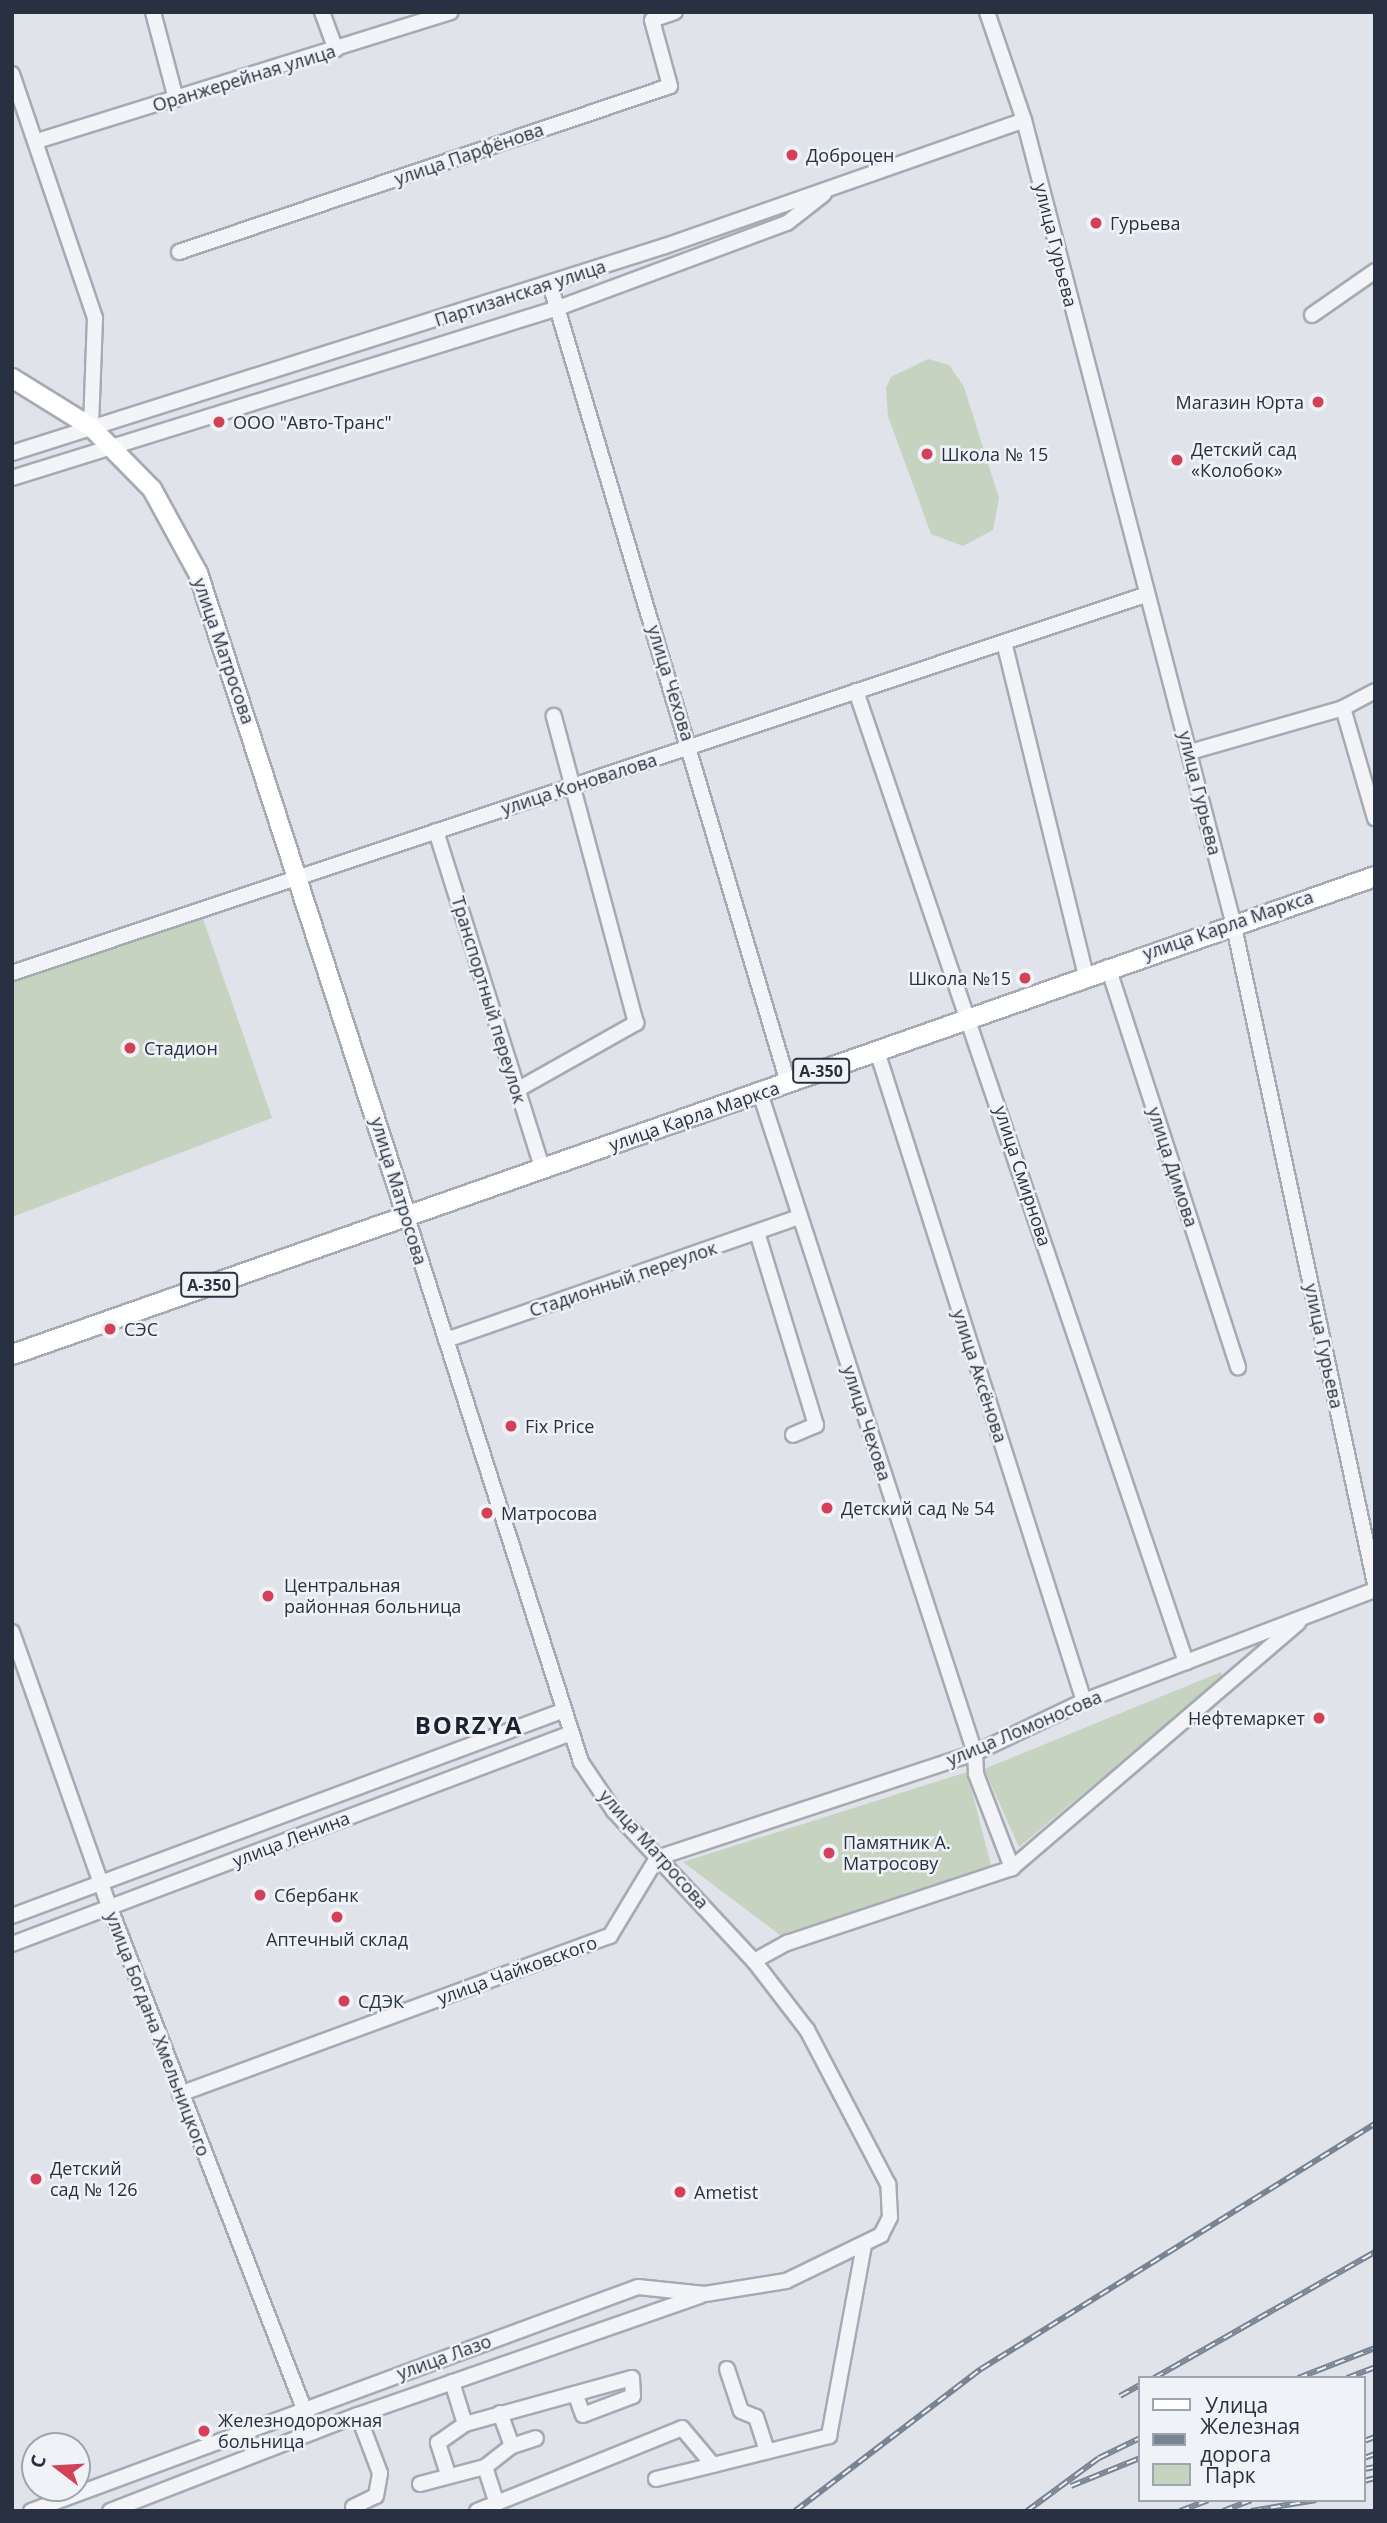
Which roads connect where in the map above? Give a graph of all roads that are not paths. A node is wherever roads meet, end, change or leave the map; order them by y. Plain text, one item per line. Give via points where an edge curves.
1 (153, 12) edge
2 (323, 12) edge
3 (450, 12) edge
4 (675, 12) edge
5 (986, 12) edge
6 (336, 50) junction
7 (12, 74) edge
8 (176, 99) junction
9 (1024, 120) junction
10 (37, 141) junction
11 (833, 187) junction
12 (179, 251) dead end
13 (1375, 271) edge
14 (550, 284) junction
15 (558, 308) junction
16 (1312, 315) dead end
17 (12, 378) edge
18 (91, 427) junction
19 (111, 447) junction
20 (12, 453) edge
21 (12, 478) edge
22 (1145, 595) junction
23 (1004, 642) junction
24 (856, 691) junction
25 (1375, 691) edge
26 (1343, 708) junction
27 (554, 716) dead end
28 (690, 747) junction
29 (1190, 752) junction
30 (573, 786) junction
31 (1375, 818) edge
32 (436, 831) junction
33 (1375, 876) edge
34 (300, 877) junction
35 (1233, 922) junction
36 (1108, 967) junction
37 (12, 974) edge
38 (1086, 975) junction
39 (970, 1017) junction
40 (877, 1051) junction
41 (788, 1083) junction
42 (517, 1090) junction
43 (760, 1093) junction
44 (542, 1168) junction
45 (407, 1217) junction
46 (799, 1217) junction
47 (757, 1232) junction
48 (446, 1340) junction
49 (12, 1354) edge
50 (1238, 1367) dead end
51 (793, 1434) dead end
52 (1375, 1584) edge
53 (1375, 1590) edge
54 (1307, 1615) junction
55 (12, 1632) edge
56 (1186, 1662) junction
57 (1084, 1701) junction
58 (562, 1711) junction
59 (569, 1734) junction
60 (975, 1753) junction
61 (657, 1858) junction
62 (1012, 1868) junction
63 (102, 1884) junction
64 (110, 1908) junction
65 (12, 1916) edge
66 (12, 1944) edge
67 (754, 1961) junction
68 (180, 2094) junction
69 (864, 2245) junction
70 (705, 2294) junction
71 (727, 2369) dead end
72 (452, 2382) junction
73 (576, 2396) dead end
74 (304, 2407) junction
75 (500, 2413) junction
76 (358, 2415) junction
77 (465, 2424) junction
78 (313, 2432) junction
79 (536, 2438) dead end
80 (512, 2446) junction
81 (767, 2451) junction
82 (713, 2465) junction
83 (485, 2467) junction
84 (448, 2474) junction
85 (656, 2479) dead end
86 (420, 2484) dead end
87 (497, 2503) junction
88 (353, 2507) dead end
89 (31, 2511) edge
90 (110, 2511) edge
91 (477, 2511) edge

1 - 8 street
2 - 6 street
3 - 6 street, Оранжерейная улица
4 - 12 street, улица Парфёнова via 652,20 670,86
5 - 9 street, улица Гурьева
6 - 8 street, Оранжерейная улица
7 - 10 street
8 - 10 street, Оранжерейная улица
9 - 11 street, Партизанская улица
9 - 22 street, улица Гурьева
10 - 18 street via 95,318
11 - 14 street, Партизанская улица
11 - 15 street via 787,223
13 - 16 street
14 - 15 street, улица Чехова
14 - 18 street, Партизанская улица
15 - 19 street
15 - 28 street, улица Чехова
17 - 18 main road, улица Матросова
18 - 19 main road, улица Матросова
18 - 20 street, Партизанская улица
19 - 21 street
19 - 34 main road, улица Матросова via 152,489 198,573
22 - 23 street, улица Коновалова
22 - 29 street, улица Гурьева
23 - 24 street, улица Коновалова
23 - 38 street
24 - 28 street, улица Коновалова
24 - 39 street, улица Смирнова
25 - 26 street
26 - 29 street
26 - 31 street
27 - 30 street
28 - 30 street, улица Коновалова
28 - 41 street, улица Чехова
29 - 35 street, улица Гурьева
30 - 32 street, улица Коновалова
30 - 42 street via 636,1023
32 - 34 street, улица Коновалова
32 - 42 street, Транспортный переулок
33 - 35 highway, улица Карла Маркса / А-350
34 - 37 street, улица Коновалова
34 - 45 main road, улица Матросова
35 - 36 highway, улица Карла Маркса / А-350
35 - 52 street, улица Гурьева
36 - 38 highway, улица Карла Маркса / А-350
36 - 50 street, улица Димова
38 - 39 highway, улица Карла Маркса / А-350
39 - 40 highway, улица Карла Маркса / А-350
39 - 56 street, улица Смирнова
40 - 41 highway, улица Карла Маркса / А-350
40 - 57 street, улица Аксёнова
41 - 43 highway, улица Карла Маркса / А-350
42 - 44 street, Транспортный переулок
43 - 44 highway, улица Карла Маркса / А-350
43 - 46 street, улица Чехова
44 - 45 highway, улица Карла Маркса / А-350
45 - 48 street, улица Матросова
45 - 49 highway, улица Карла Маркса / А-350
46 - 47 street, Стадионный переулок
46 - 60 street, улица Чехова
47 - 48 street, Стадионный переулок
47 - 51 street via 816,1425
48 - 58 street, улица Матросова
53 - 54 street, улица Ломоносова
54 - 56 street, улица Ломоносова
54 - 62 street, улица Ломоносова
55 - 63 street, улица Богдана Хмельницкого
56 - 57 street, улица Ломоносова
57 - 60 street, улица Ломоносова
58 - 59 street, улица Матросова
58 - 63 street, улица Ленина
59 - 61 street, улица Матросова via 600,1791
59 - 64 street, улица Ленина
60 - 61 street, улица Ломоносова
60 - 62 street, улица Чехова via 976,1774
61 - 67 street, улица Матросова
61 - 68 street, улица Чайковского via 610,1936
62 - 67 street, улица Ломоносова via 787,1942
63 - 64 street, улица Богдана Хмельницкого
63 - 65 street, улица Ленина
64 - 66 street, улица Ленина
64 - 68 street, улица Богдана Хмельницкого
67 - 69 street, улица Матросова via 807,2030 888,2184 890,2217 881,2235
68 - 74 street, улица Богдана Хмельницкого
69 - 70 street, улица Лазо via 786,2281
69 - 81 street via 829,2436
70 - 72 street
70 - 74 street, улица Лазо via 638,2287
71 - 81 street via 741,2411 756,2417
72 - 76 street
72 - 77 street, улица Лазо
73 - 75 street
74 - 78 street, улица Богдана Хмельницкого
74 - 89 street, улица Лазо
75 - 77 street
75 - 80 street
76 - 78 street
76 - 88 street via 380,2473 376,2496
77 - 84 street via 438,2443
78 - 90 street
79 - 80 street
80 - 83 street
81 - 82 street
82 - 85 street
82 - 87 street via 682,2428
83 - 84 street
83 - 87 street
84 - 86 street
87 - 91 street

